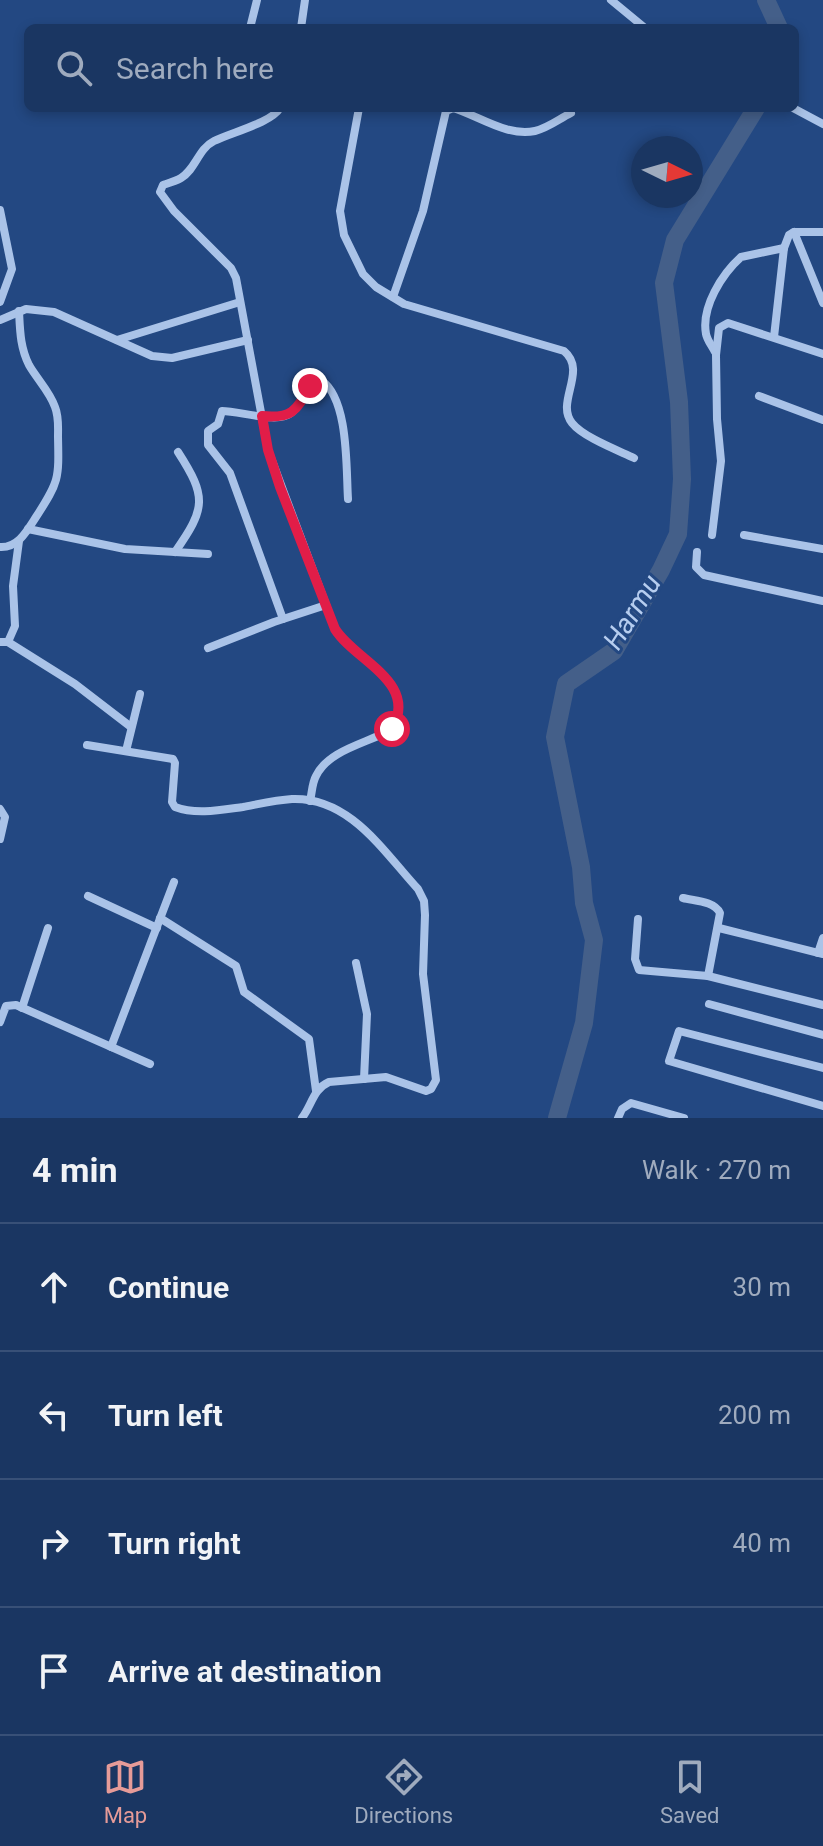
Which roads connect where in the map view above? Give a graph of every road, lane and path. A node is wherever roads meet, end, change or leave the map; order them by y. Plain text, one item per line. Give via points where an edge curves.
1 (257, 0) edge
2 (305, 0) edge
3 (611, 0) edge
4 (251, 24) edge
5 (302, 24) edge
6 (640, 24) edge
7 (799, 111) edge
8 (276, 112) edge
9 (358, 112) edge
10 (446, 112) edge
11 (463, 112) edge
12 (571, 113) dead end
13 (823, 124) edge
14 (0, 210) edge
15 (794, 232) junction
16 (823, 232) edge
17 (784, 248) junction
18 (393, 297) junction
19 (0, 302) edge
20 (240, 302) junction
21 (823, 303) edge
22 (19, 311) junction
23 (0, 320) edge
24 (774, 337) junction
25 (116, 340) junction
26 (248, 340) junction
27 (823, 354) edge
28 (716, 355) junction
29 (759, 396) dead end
30 (262, 416) junction
31 (823, 420) edge
32 (178, 452) dead end
33 (634, 458) dead end
34 (348, 499) dead end
35 (28, 529) junction
36 (712, 535) dead end
37 (744, 535) dead end
38 (19, 541) junction
39 (0, 547) edge
40 (823, 549) edge
41 (175, 552) junction
42 (697, 552) dead end
43 (208, 554) dead end
44 (823, 600) edge
45 (326, 605) junction
46 (283, 619) junction
47 (4, 642) edge
48 (208, 648) dead end
49 (140, 694) dead end
50 (131, 727) junction
51 (87, 745) dead end
52 (126, 751) junction
53 (310, 801) junction
54 (0, 809) edge
55 (0, 839) edge
56 (174, 882) dead end
57 (88, 896) dead end
58 (683, 898) dead end
59 (638, 919) dead end
60 (159, 923) junction
61 (48, 928) dead end
62 (719, 928) junction
63 (823, 938) edge
64 (820, 954) edge
65 (356, 963) dead end
66 (708, 976) junction
67 (709, 1004) dead end
68 (823, 1005) edge
69 (22, 1008) junction
70 (0, 1022) edge
71 (823, 1035) edge
72 (111, 1047) junction
73 (150, 1064) dead end
74 (823, 1068) edge
75 (364, 1079) junction
76 (316, 1092) junction
77 (823, 1106) edge
78 (302, 1118) edge
79 (618, 1118) edge
80 (684, 1118) edge

1 - 4 street
2 - 5 street
3 - 6 street
7 - 13 street
8 - 20 street via 266,122 210,143 181,179 161,189 162,198 231,268
9 - 18 street via 342,226 363,274
10 - 18 street via 423,211
11 - 12 street via 529,132
14 - 19 street via 12,269
15 - 16 street
15 - 17 street
15 - 21 street
17 - 24 street
17 - 28 street via 741,257 720,283 706,331
18 - 33 street via 564,351 574,366 567,412 571,422
20 - 25 street
20 - 26 street
22 - 23 street
22 - 25 street via 63,315
22 - 35 street via 21,345 59,418 58,478
24 - 27 street
24 - 28 street via 725,323 717,332
25 - 26 street via 152,356 172,358
26 - 30 street
28 - 36 street via 721,461
29 - 31 street
30 - 34 street via 288,415 314,382 327,384 343,426
30 - 45 street via 280,487
30 - 46 street via 222,411 206,440 230,473
32 - 41 street via 200,500
35 - 38 street
35 - 41 street via 125,549
37 - 40 street
38 - 39 street
38 - 47 street via 15,626
41 - 43 street
42 - 44 street via 696,567 704,575
45 - 46 street
45 - 53 street via 342,640 389,679 398,712 392,729 323,766
46 - 48 street
47 - 50 street via 75,684
49 - 50 street
50 - 52 street
51 - 52 street
52 - 53 street via 173,759 172,802 182,810
53 - 75 street via 357,822 424,901 423,974 436,1080 426,1091 386,1077
54 - 55 street via 5,817
56 - 60 street
57 - 60 street
58 - 62 street via 717,907
59 - 66 street via 639,970
60 - 72 street
60 - 76 street via 236,966 244,992 309,1039
61 - 69 street
62 - 64 street
62 - 66 street
63 - 64 street
65 - 75 street via 367,1014
66 - 68 street
67 - 71 street
69 - 70 street via 6,1006
69 - 72 street
72 - 73 street
74 - 77 street via 679,1031 669,1061
75 - 76 street via 329,1082
76 - 78 street
79 - 80 street via 631,1103

